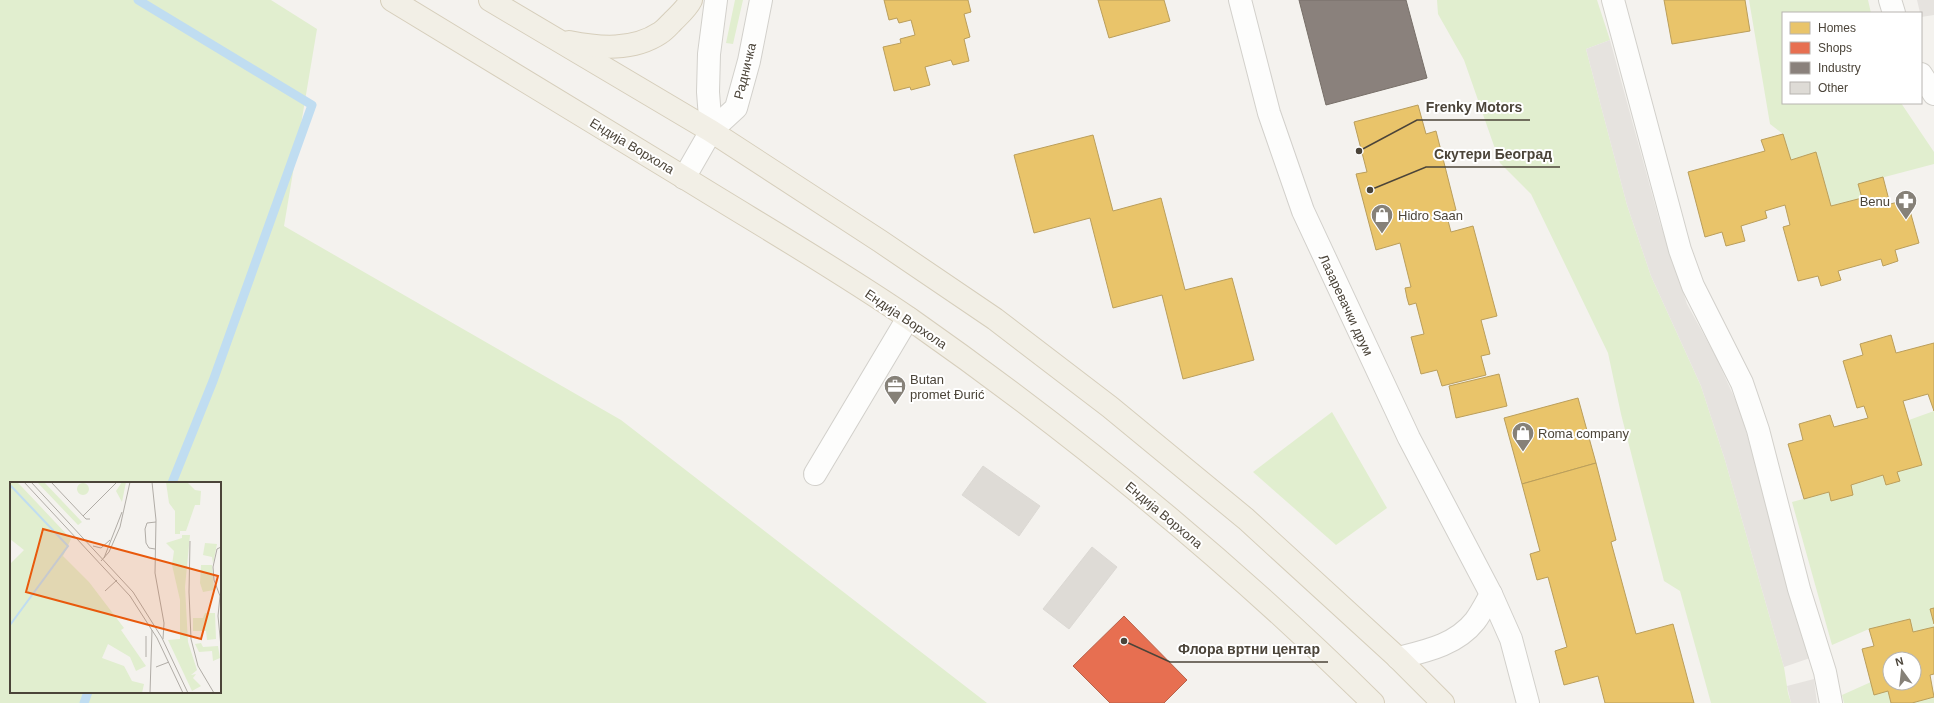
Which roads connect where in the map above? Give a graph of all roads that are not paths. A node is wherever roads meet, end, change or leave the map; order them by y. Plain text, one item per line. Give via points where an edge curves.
1 (392, 0) edge
2 (490, 0) edge
3 (692, 0) edge
4 (716, 0) edge
5 (761, 0) edge
6 (1240, 0) edge
7 (1613, 0) edge
8 (1890, 0) edge
9 (1894, 12) edge
10 (554, 39) junction
11 (1922, 76) edge
12 (1934, 94) edge
13 (711, 131) junction
14 (684, 178) junction
15 (908, 318) junction
16 (815, 474) dead end
17 (1491, 594) junction
18 (1398, 658) junction
19 (1373, 703) edge
20 (1443, 703) edge
21 (1528, 703) edge
22 (1831, 703) edge

1 - 14 main road, Ендија Ворхола
2 - 10 main road
3 - 10 main road via 660,34 637,44 590,46
4 - 13 street via 709,54
5 - 13 street, Радничка via 749,61 736,108
6 - 17 street, Лазаревачки друм via 1278,143 1309,225 1409,438
7 - 22 street via 1685,264 1693,286 1742,383 1758,430 1799,589 1825,672
8 - 9 street
10 - 13 main road
11 - 12 street
13 - 14 street, Радничка
13 - 18 main road via 955,291 1045,357 1246,519
14 - 15 main road, Ендија Ворхола
15 - 16 street
15 - 19 main road, Ендија Ворхола via 1073,440 1154,506 1304,636
17 - 18 street via 1476,620 1457,638 1436,648
17 - 21 street, Лазаревачки друм via 1511,639
18 - 20 main road

